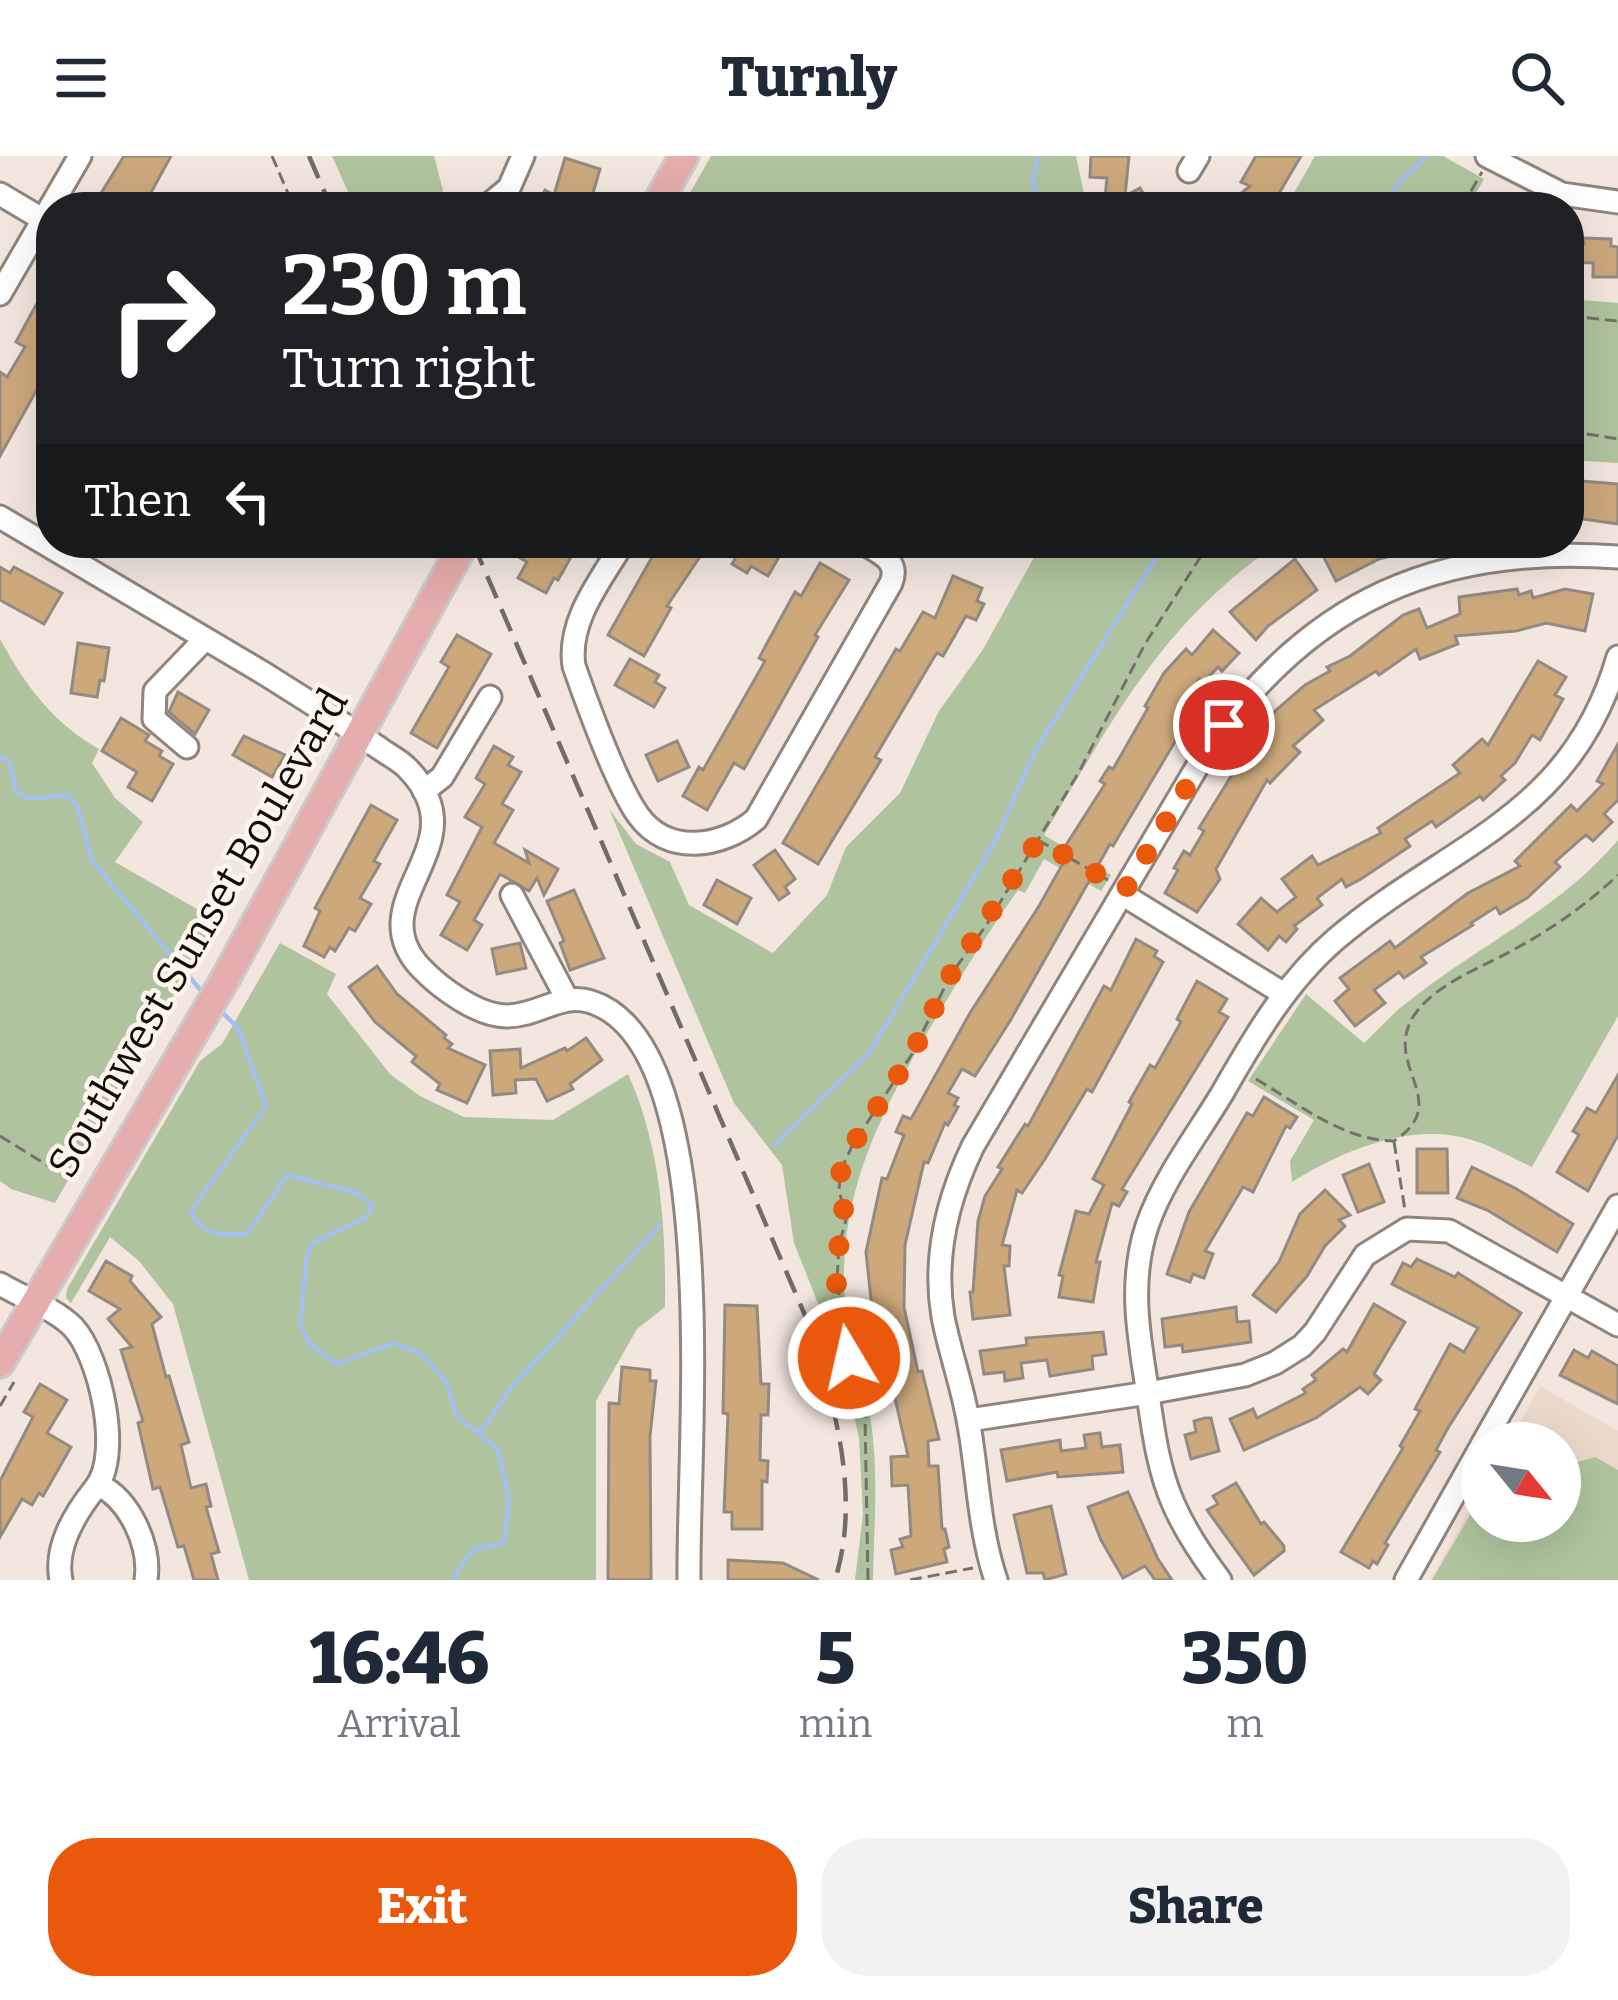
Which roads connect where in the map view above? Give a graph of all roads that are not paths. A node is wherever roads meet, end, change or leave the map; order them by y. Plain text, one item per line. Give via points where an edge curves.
1 (80, 156) edge
2 (523, 156) edge
3 (684, 156) edge
4 (1486, 162) edge
5 (58, 192) edge
6 (504, 192) edge
7 (664, 192) edge
8 (1557, 192) edge
9 (0, 194) edge
10 (1584, 197) edge
11 (1618, 202) edge
12 (36, 215) edge
13 (36, 230) edge
14 (0, 293) edge
15 (0, 517) edge
16 (36, 538) edge
17 (1584, 555) edge
18 (1618, 557) edge
19 (69, 558) edge
20 (456, 558) edge
21 (614, 558) edge
22 (887, 558) edge
23 (1507, 558) edge
24 (205, 639) junction
25 (1618, 657) edge
26 (490, 697) dead end
27 (360, 734) junction
28 (187, 747) dead end
29 (424, 790) junction
30 (1123, 892) junction
31 (512, 895) dead end
32 (1284, 994) junction
33 (567, 998) junction
34 (1618, 1206) edge
35 (0, 1284) edge
36 (1567, 1296) junction
37 (35, 1303) junction
38 (1618, 1325) edge
39 (0, 1363) edge
40 (1148, 1393) junction
41 (969, 1420) junction
42 (1495, 1422) edge
43 (1461, 1483) edge
44 (99, 1485) junction
45 (993, 1572) edge
46 (62, 1580) edge
47 (146, 1580) edge
48 (689, 1580) edge
49 (1220, 1580) edge
50 (1406, 1580) edge

1 - 5 street
2 - 6 street
3 - 7 main road
4 - 8 street
9 - 12 street
10 - 11 street
13 - 14 street
15 - 16 street
17 - 18 street
19 - 24 street
20 - 27 main road, Southwest Sunset Boulevard
21 - 22 street via 579,620 574,666 639,817 685,843 724,840 756,819 891,583
23 - 30 street via 1410,582 1317,632 1264,677 1224,725
24 - 27 street
24 - 28 street via 152,701 154,719
25 - 32 street via 1593,719 1555,777 1482,840 1339,937
26 - 29 street via 442,777
27 - 29 street via 406,766
27 - 37 main road, Southwest Sunset Boulevard
29 - 33 street via 431,847 401,915 419,967 486,1012 506,1016
30 - 32 street
30 - 41 street via 954,1190 941,1295
31 - 33 street
32 - 40 street via 1153,1211 1135,1306
33 - 48 street via 589,1001 633,1030 676,1132 690,1238
34 - 36 street
35 - 37 street
36 - 38 street
36 - 40 street via 1449,1231 1407,1228 1365,1255 1326,1318 1289,1356 1245,1375
36 - 42 street
37 - 39 main road, Southwest Sunset Boulevard
37 - 44 street via 74,1328 92,1360 108,1421
40 - 41 street
40 - 49 street via 1166,1486
41 - 45 street
43 - 50 street
44 - 46 street via 75,1514
44 - 47 street via 133,1520 148,1560

